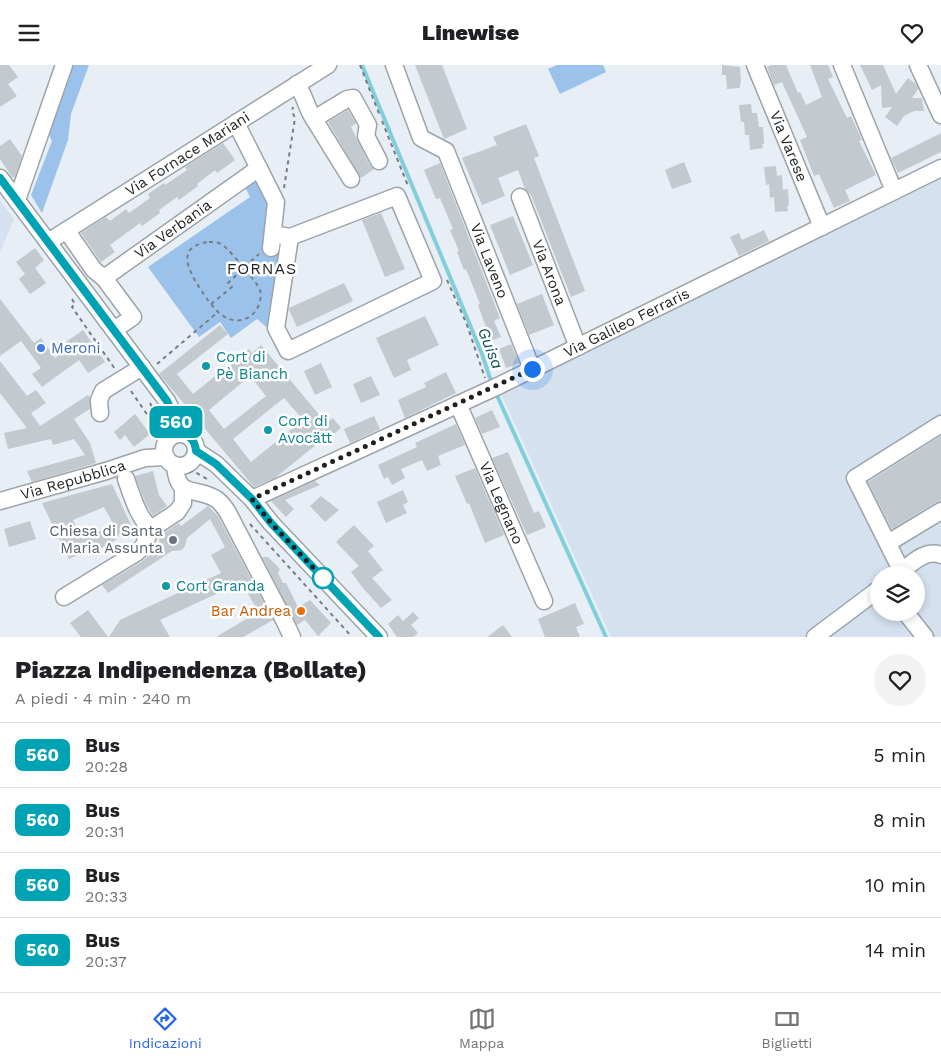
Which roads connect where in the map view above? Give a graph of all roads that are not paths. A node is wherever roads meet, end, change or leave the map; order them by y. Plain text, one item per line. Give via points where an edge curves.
1 (64, 65) edge
2 (328, 65) edge
3 (394, 65) edge
4 (755, 65) edge
5 (842, 65) edge
6 (918, 65) edge
7 (297, 84) junction
8 (941, 115) edge
9 (314, 119) junction
10 (236, 123) junction
11 (379, 161) dead end
12 (259, 168) junction
13 (941, 168) edge
14 (941, 173) edge
15 (0, 178) edge
16 (351, 179) dead end
17 (916, 180) junction
18 (894, 191) junction
19 (520, 197) dead end
20 (17, 201) junction
21 (822, 227) junction
22 (69, 234) dead end
23 (290, 237) junction
24 (48, 242) junction
25 (104, 278) junction
26 (114, 330) junction
27 (578, 347) junction
28 (144, 368) junction
29 (532, 369) junction
30 (458, 404) junction
31 (100, 413) dead end
32 (941, 424) edge
33 (194, 456) junction
34 (173, 457) junction
35 (126, 479) dead end
36 (252, 499) junction
37 (0, 501) edge
38 (941, 511) edge
39 (271, 523) junction
40 (151, 529) junction
41 (888, 543) junction
42 (941, 555) edge
43 (897, 566) edge
44 (910, 566) edge
45 (870, 596) edge
46 (64, 597) dead end
47 (544, 601) dead end
48 (912, 621) edge
49 (292, 637) edge
50 (379, 637) edge
51 (815, 637) edge
52 (925, 637) edge

1 - 20 street
2 - 7 street, Via Fornace Mariani
3 - 29 street, Via Laveno via 421,138 446,151
4 - 21 street, Via Varese
5 - 18 street
6 - 8 street
7 - 9 street
7 - 10 street, Via Fornace Mariani
9 - 11 street via 353,98 368,125 366,136
9 - 16 street
10 - 12 street
10 - 24 street, Via Fornace Mariani
12 - 23 street via 276,202 269,244
12 - 25 street, Via Verbania
13 - 17 street, Via Galileo Ferraris
14 - 17 street, Via Galileo Ferraris
15 - 20 street
17 - 18 street, Via Galileo Ferraris
18 - 21 street, Via Galileo Ferraris
19 - 27 street, Via Arona
20 - 24 street
21 - 27 street, Via Galileo Ferraris
22 - 25 street via 94,270
23 - 23 street via 276,328 288,351 433,281 397,196
24 - 26 street
25 - 26 street via 133,317
26 - 28 street
27 - 29 street, Via Galileo Ferraris
28 - 31 street via 102,391
28 - 34 street via 166,416
29 - 30 street, Via Galileo Ferraris
30 - 36 street, Via Galileo Ferraris
30 - 47 street, Via Legnano
32 - 41 street via 855,478
33 - 34 street via 181,466
33 - 34 street via 196,444 186,434
33 - 36 street via 216,464
33 - 39 street
34 - 37 street, Via Repubblica via 145,458
34 - 40 street via 183,503 177,512
34 - 49 street via 227,511
35 - 40 street via 134,503
36 - 39 street
38 - 41 street
39 - 50 street
40 - 46 street via 143,547 136,553
41 - 43 street
42 - 44 street via 925,555
45 - 51 street
48 - 52 street

